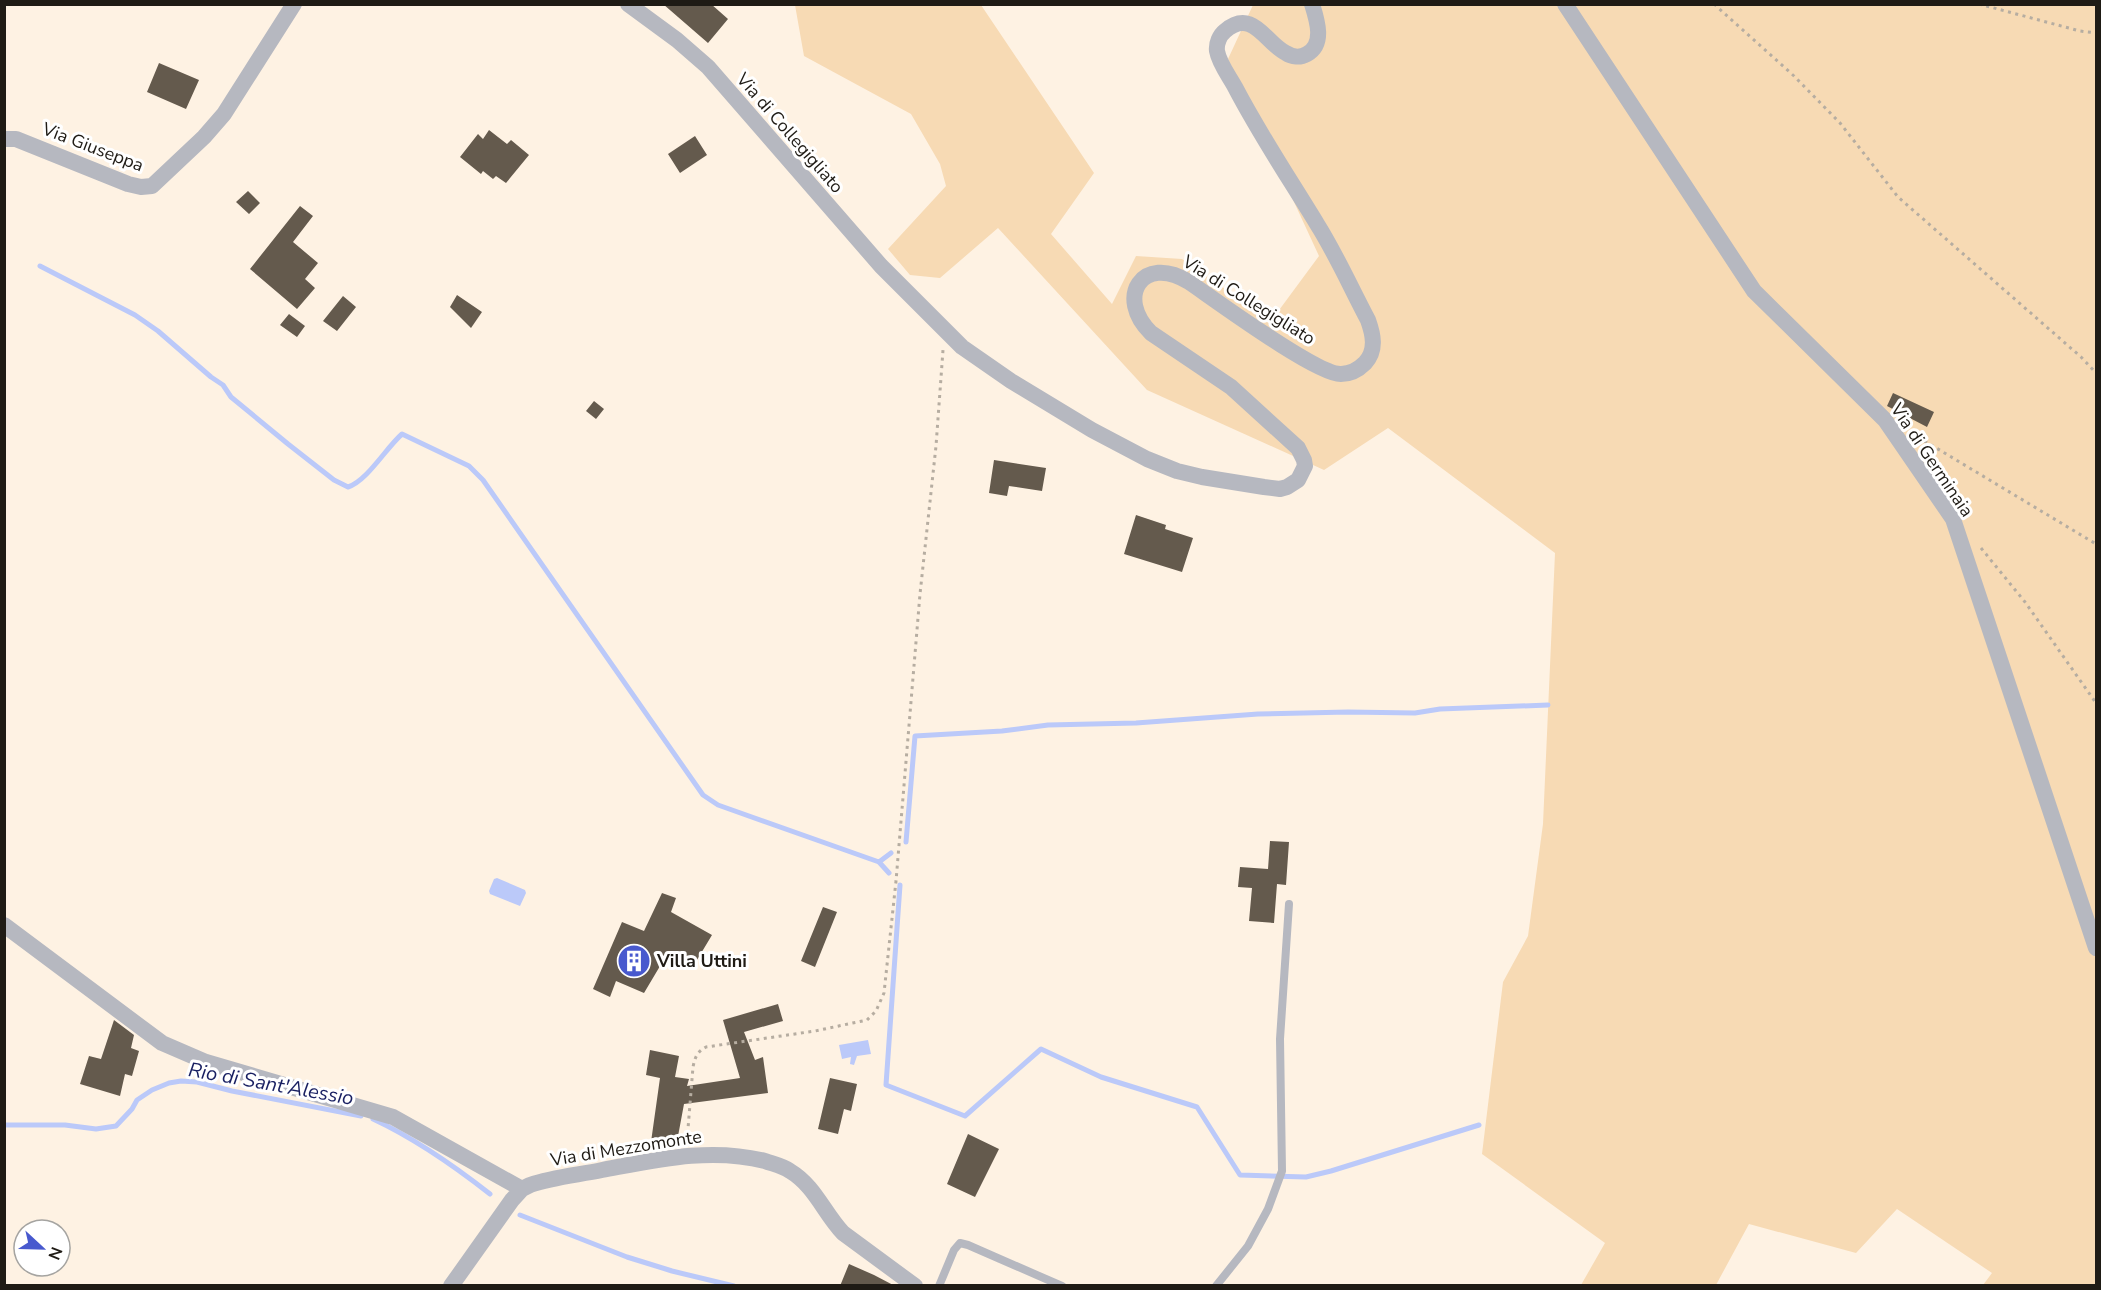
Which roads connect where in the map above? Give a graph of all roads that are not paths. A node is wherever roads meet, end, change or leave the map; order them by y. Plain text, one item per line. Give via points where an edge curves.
1 (294, 4) edge
2 (628, 4) edge
3 (1312, 4) edge
4 (1566, 4) edge
5 (4, 139) edge
6 (1288, 904) dead end
7 (4, 925) edge
8 (2097, 948) edge
9 (522, 1189) junction
10 (451, 1286) edge
11 (915, 1286) edge
12 (939, 1286) edge
13 (1062, 1286) edge
14 (1216, 1286) edge

1 - 5 street, Via Giuseppa via 224,114 152,186 128,184 16,139
2 - 3 street, Via di Collegigliato via 708,67 881,266 962,347 1011,381 1147,459 1202,477 1280,489 1293,484 1302,474 1305,466 1298,448 1231,387 1151,333 1135,311 1134,295 1146,275 1171,273 1330,372 1350,372 1370,358 1373,333 1368,320 1318,226 1258,132 1217,52 1220,36 1238,24 1245,24 1258,28 1284,53 1305,56 1317,40
4 - 8 street, Via di Germinaia via 1754,291 1885,420 1953,519
6 - 14 lane via 1281,1039 1282,1171 1248,1246
7 - 9 street via 162,1043 206,1062 393,1117
9 - 10 street
9 - 11 street, Via di Mezzomonte via 538,1182 690,1154 733,1154 770,1163 789,1169 802,1179 843,1233
12 - 13 lane via 960,1243

